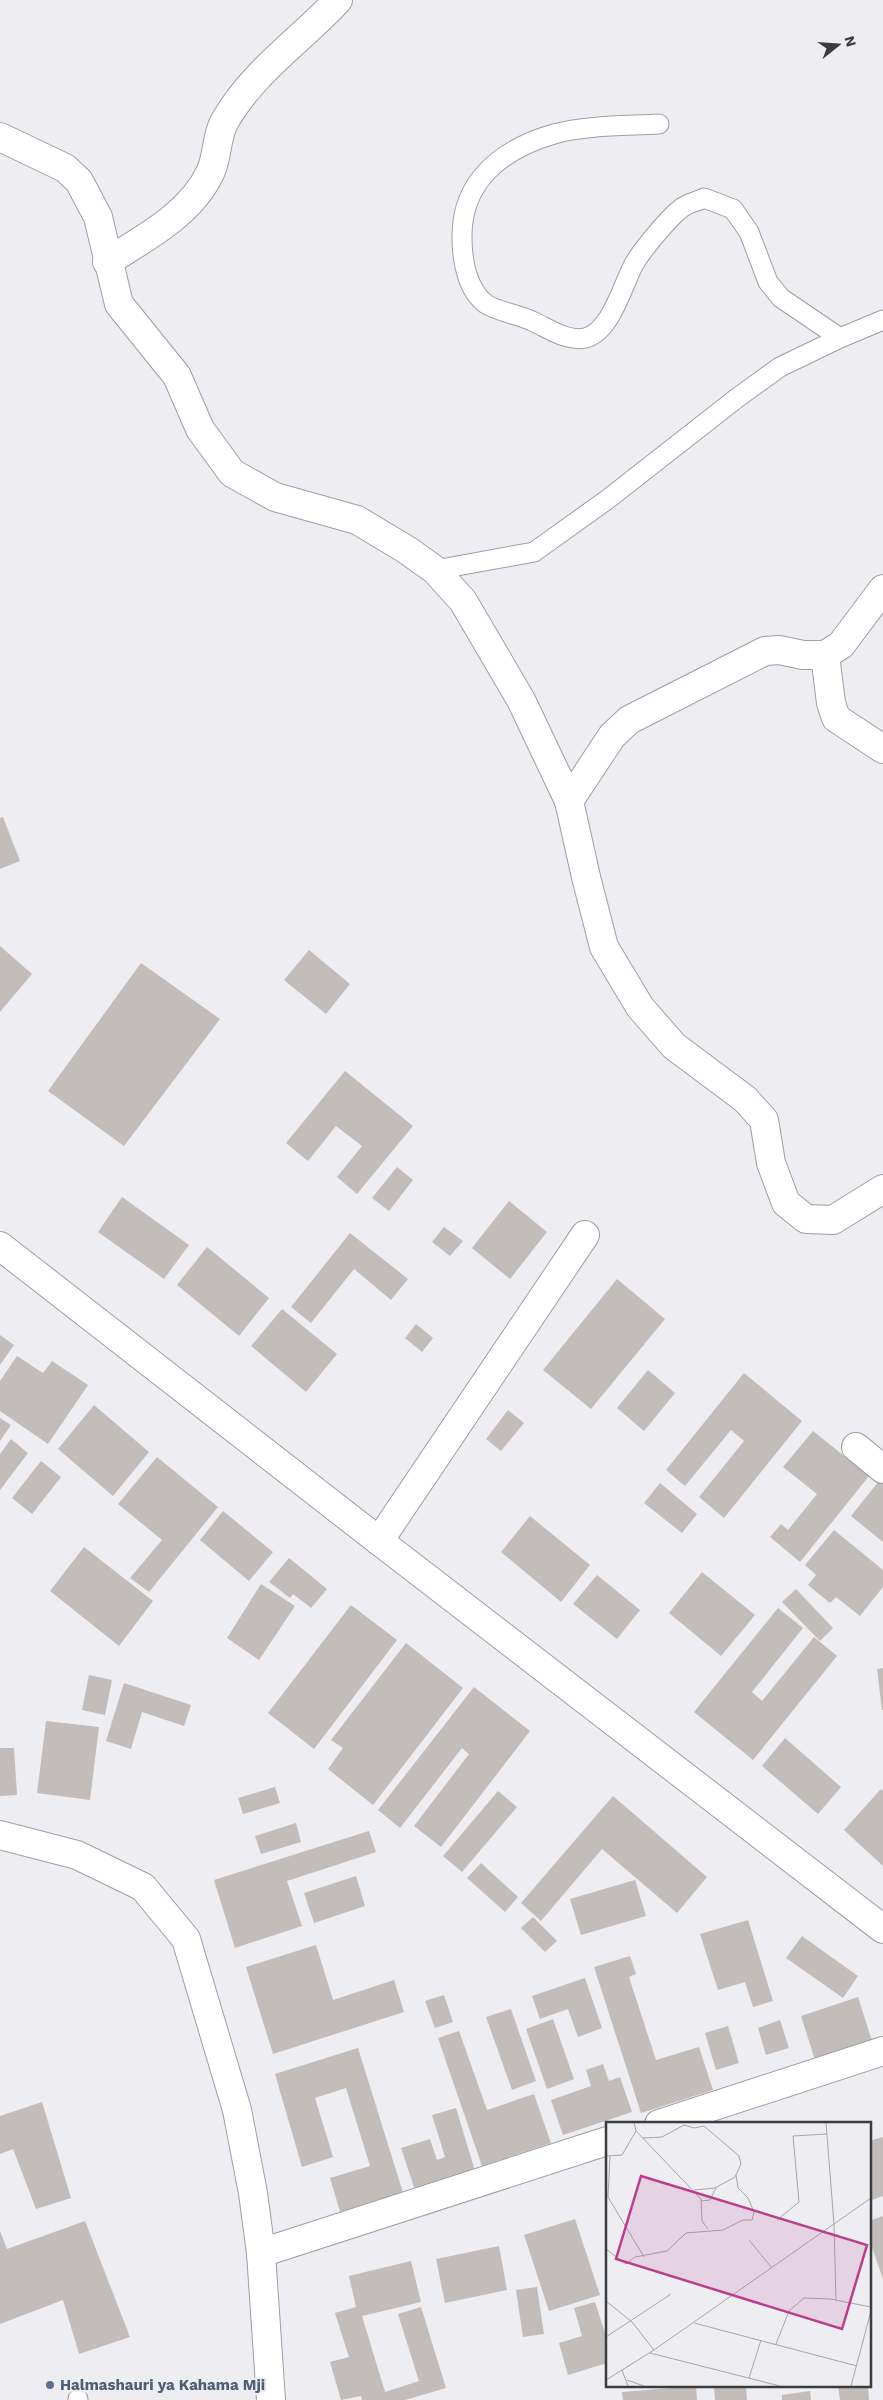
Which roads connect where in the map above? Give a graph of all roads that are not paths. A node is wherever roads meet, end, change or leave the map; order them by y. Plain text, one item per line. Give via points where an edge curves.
1 (338, 0) edge
2 (659, 124) dead end
3 (0, 137) edge
4 (107, 262) junction
5 (883, 320) edge
6 (840, 338) junction
7 (435, 570) junction
8 (883, 589) edge
9 (825, 655) junction
10 (883, 749) edge
11 (569, 801) junction
12 (883, 1189) edge
13 (585, 1235) dead end
14 (0, 1246) edge
15 (856, 1447) dead end
16 (883, 1468) edge
17 (379, 1541) junction
18 (0, 1835) edge
19 (883, 1929) edge
20 (883, 2051) edge
21 (665, 2122) edge
22 (606, 2141) edge
23 (261, 2253) junction
24 (271, 2400) edge

1 - 4 street via 256,79 225,120 210,173 195,196 164,226
2 - 6 lane via 553,134 490,166 472,189 462,220 462,257 472,287 486,304 520,315 570,338 586,338 604,325 618,302 634,263 657,234 684,206 704,198 734,209 749,232 768,282 781,298
3 - 4 street via 65,168 79,181 98,217
4 - 7 street via 119,304 178,376 200,429 232,473 275,497 357,520
5 - 6 lane
6 - 7 lane via 780,367 534,552
7 - 11 street via 463,601 516,691
8 - 9 street via 841,645
9 - 10 street via 830,703 836,718
9 - 11 street via 765,651 628,720 612,736
11 - 12 street via 604,947 640,1007 674,1046 744,1100 764,1120 771,1162 786,1203 806,1219 833,1220
13 - 17 street
14 - 17 street
15 - 16 street
17 - 19 street
18 - 23 street via 77,1855 143,1886 186,1939 237,2110
20 - 21 street
22 - 23 street
23 - 24 street

